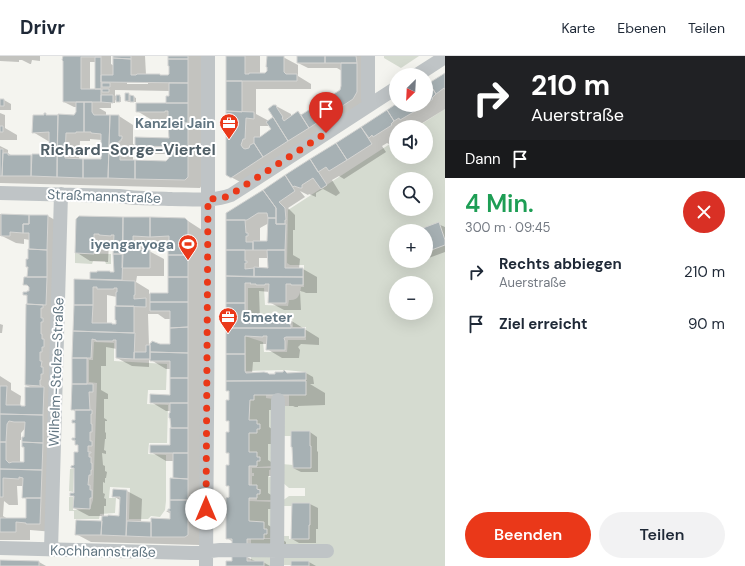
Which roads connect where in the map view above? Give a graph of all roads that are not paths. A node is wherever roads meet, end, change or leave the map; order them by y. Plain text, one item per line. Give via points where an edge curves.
1 (208, 56) edge
2 (368, 56) edge
3 (445, 57) edge
4 (428, 68) edge
5 (389, 92) edge
6 (371, 104) junction
7 (0, 193) edge
8 (61, 194) junction
9 (208, 199) junction
10 (278, 400) dead end
11 (0, 548) edge
12 (51, 550) junction
13 (278, 551) junction
14 (327, 551) dead end
15 (206, 552) junction
16 (206, 566) edge
17 (277, 566) edge

1 - 9 street
2 - 6 street via 368,99
3 - 4 street
5 - 6 street, Straßmannstraße
6 - 9 street, Straßmannstraße via 230,195
7 - 8 street, Straßmannstraße
8 - 9 street, Straßmannstraße
8 - 12 street, Wilhelm-Stolze-Straße
9 - 15 street
10 - 13 street
11 - 12 street, Kochhannstraße
12 - 15 street, Kochhannstraße
13 - 14 street, Kochhannstraße
13 - 15 street, Kochhannstraße
13 - 17 street
15 - 16 street

